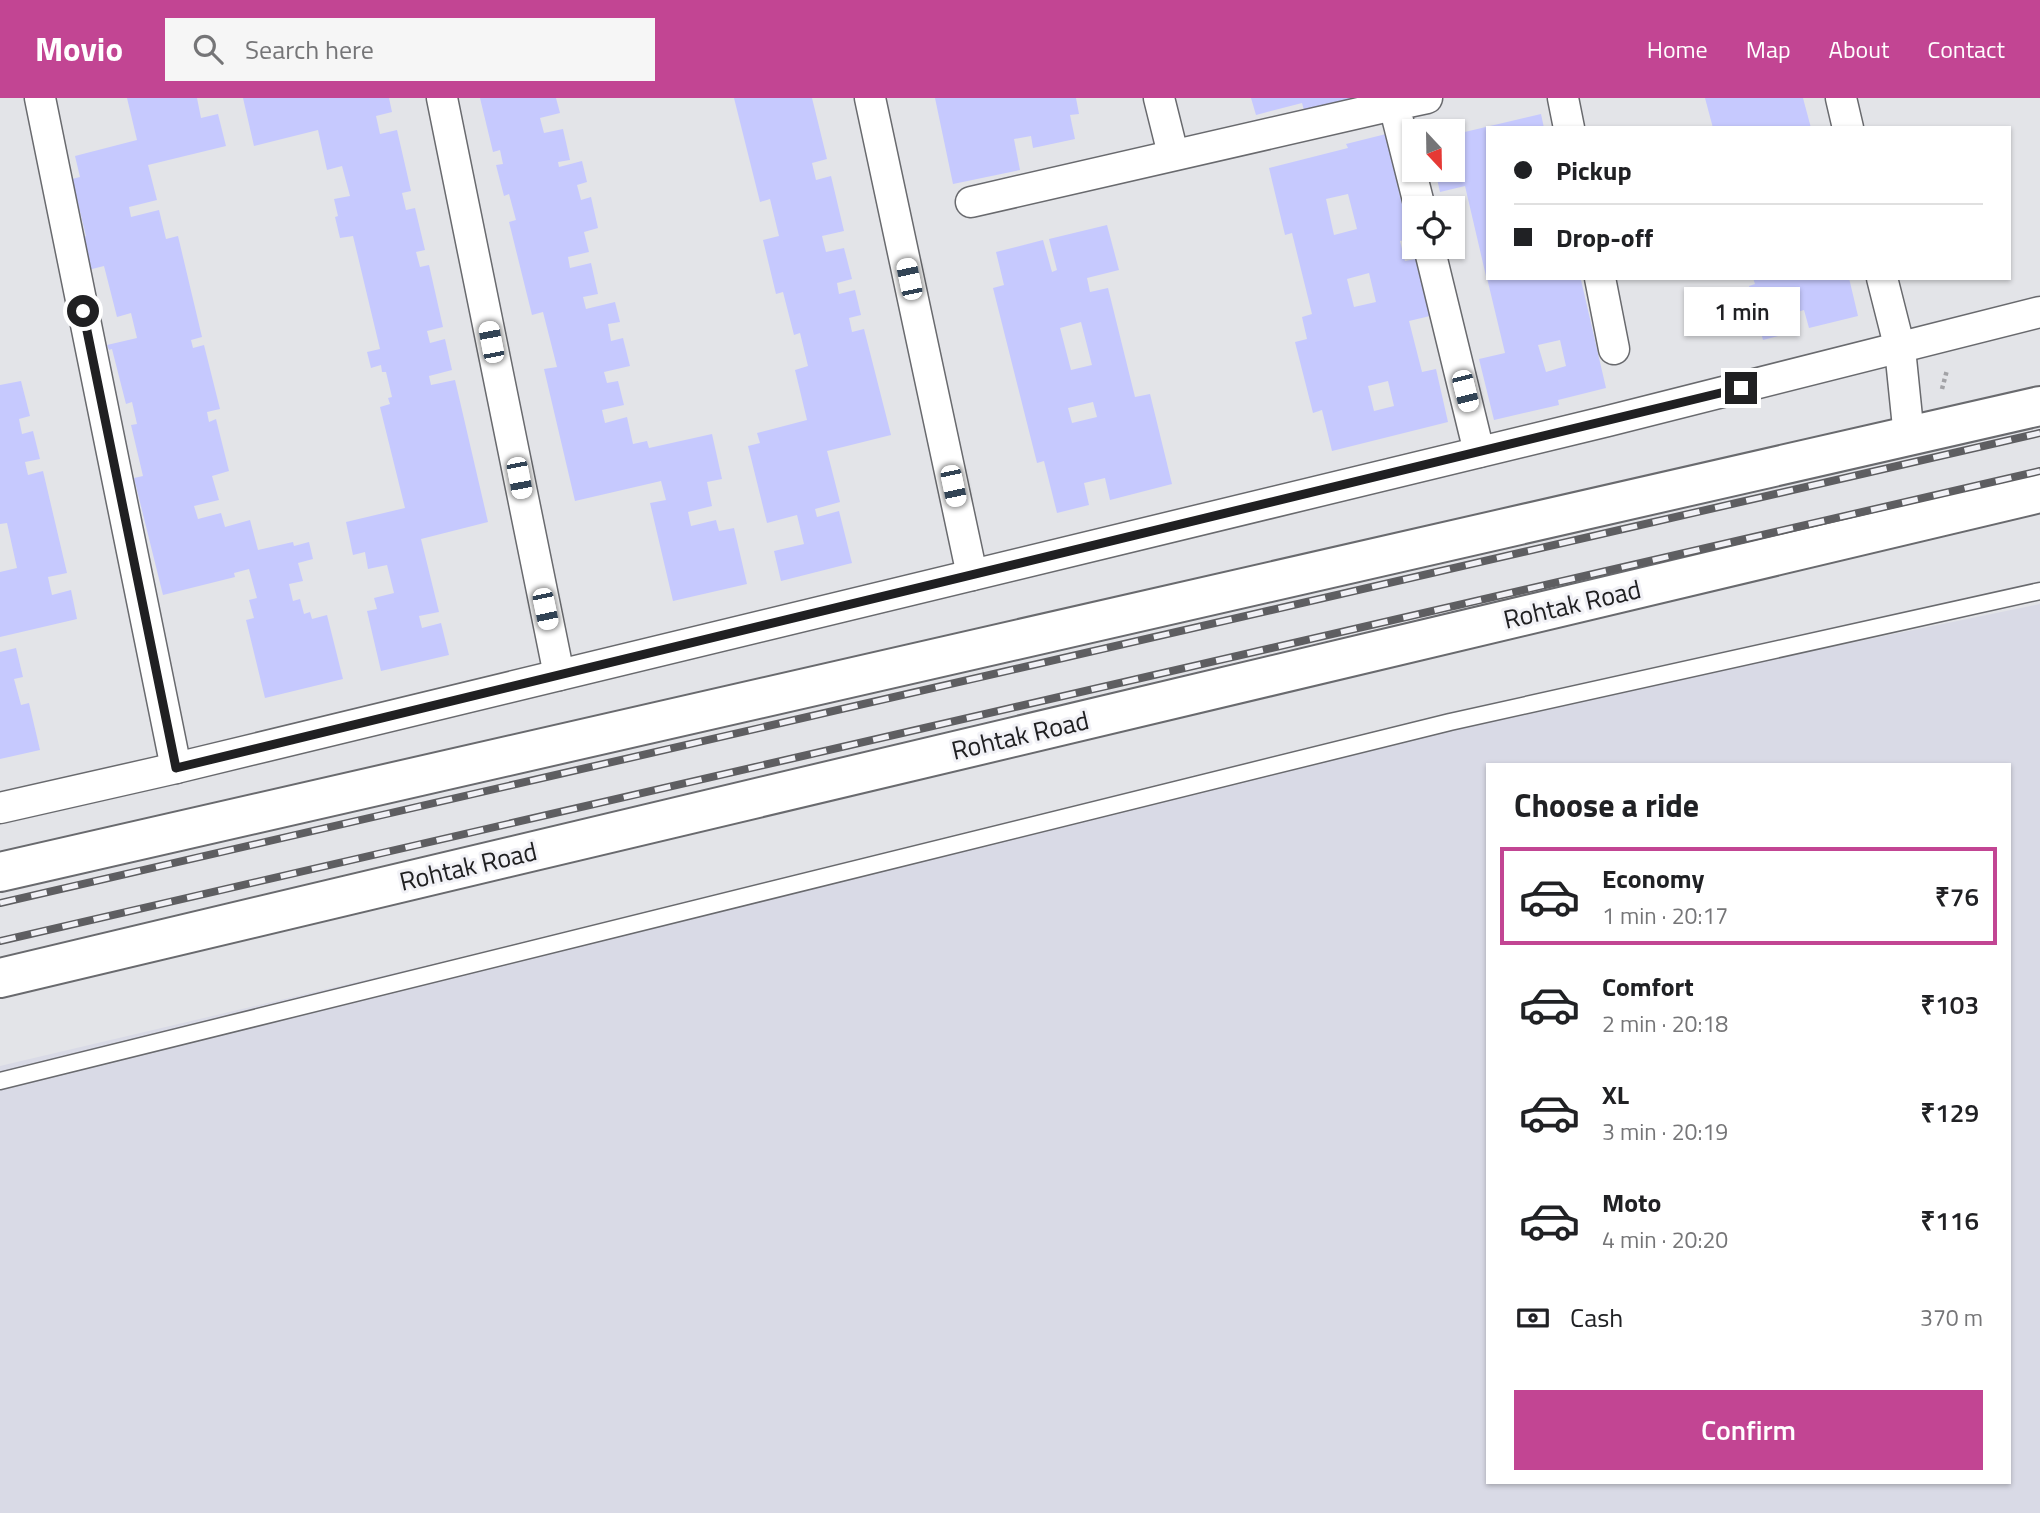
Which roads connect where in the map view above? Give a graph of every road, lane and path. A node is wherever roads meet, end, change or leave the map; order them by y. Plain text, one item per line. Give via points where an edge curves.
1 (40, 98) edge
2 (442, 98) edge
3 (870, 98) edge
4 (1159, 98) edge
5 (1427, 98) edge
6 (1563, 98) edge
7 (1841, 98) edge
8 (1393, 101) edge
9 (1569, 126) edge
10 (1847, 126) edge
11 (1173, 154) junction
12 (1417, 196) edge
13 (971, 202) dead end
14 (1432, 259) edge
15 (1600, 280) edge
16 (1883, 280) edge
17 (2040, 312) edge
18 (1614, 349) dead end
19 (1900, 349) junction
20 (2040, 406) edge
21 (1909, 437) junction
22 (1479, 452) junction
23 (2040, 493) edge
24 (972, 575) junction
25 (2040, 591) edge
26 (559, 675) junction
27 (176, 768) junction
28 (0, 808) edge
29 (0, 872) edge
30 (0, 978) edge
31 (0, 1081) edge

1 - 27 street
2 - 26 street
3 - 24 street
4 - 11 street
5 - 8 street
6 - 9 street
7 - 10 street
8 - 11 street
8 - 12 street
11 - 13 street
14 - 22 street
15 - 18 street
16 - 19 street
17 - 19 street
19 - 21 street
19 - 22 street
20 - 21 main road
21 - 29 main road
22 - 24 street
23 - 30 main road, Rohtak Road
24 - 26 street
25 - 31 lane via 1450,722
26 - 27 street
27 - 28 street

